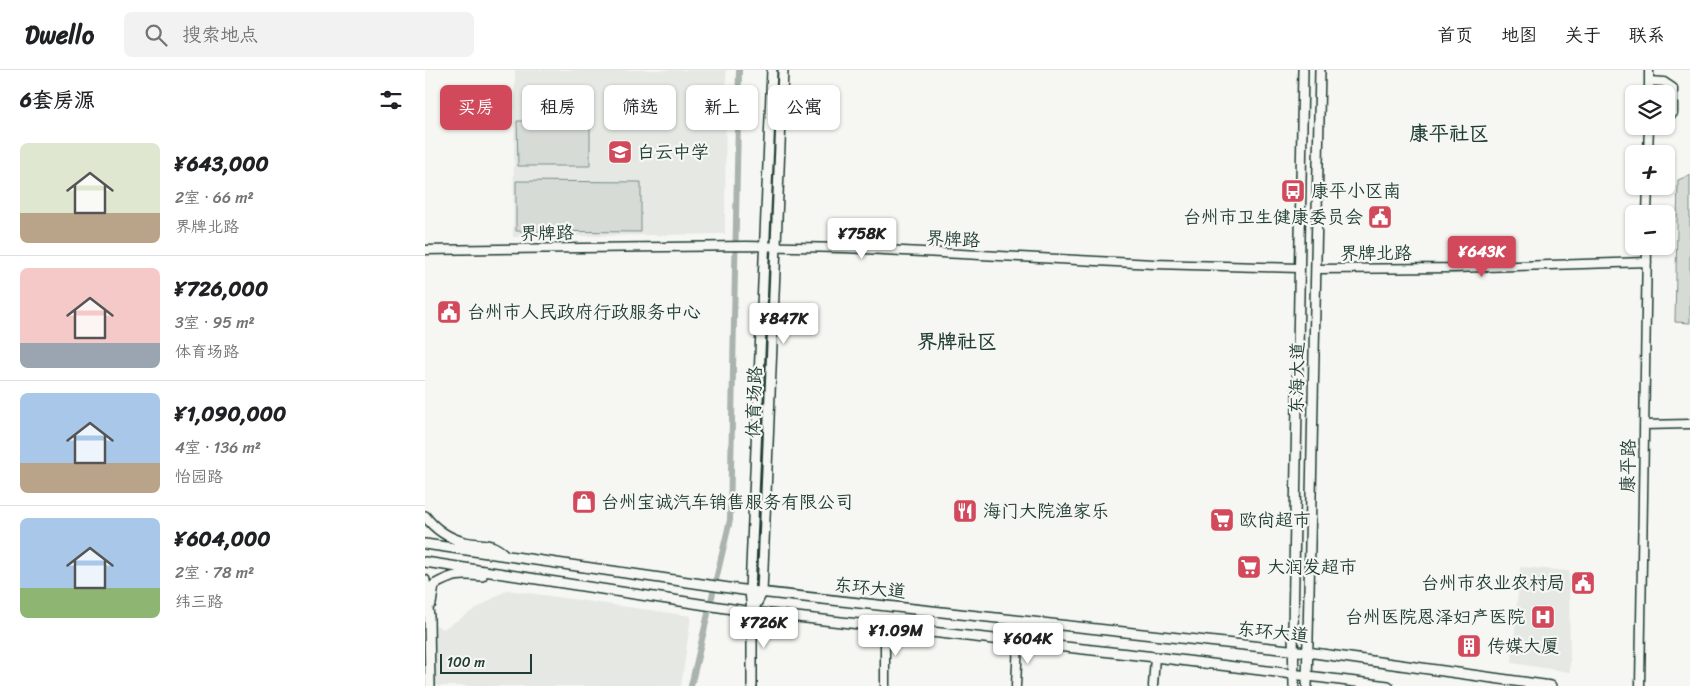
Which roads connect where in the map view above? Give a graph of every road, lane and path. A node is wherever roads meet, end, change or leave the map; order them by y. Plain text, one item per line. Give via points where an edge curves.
1 (771, 70) edge
2 (783, 70) edge
3 (1303, 70) edge
4 (1320, 70) edge
5 (1649, 70) edge
6 (1649, 81) junction
7 (1649, 85) edge
8 (1668, 85) edge
9 (765, 247) junction
10 (776, 247) junction
11 (425, 250) edge
12 (1647, 255) edge
13 (1647, 262) junction
14 (1299, 268) junction
15 (1316, 268) junction
16 (1690, 424) edge
17 (1644, 425) junction
18 (425, 516) edge
19 (425, 544) edge
20 (505, 555) junction
21 (425, 562) edge
22 (504, 574) junction
23 (425, 580) edge
24 (750, 591) junction
25 (762, 592) junction
26 (752, 612) junction
27 (429, 617) junction
28 (885, 628) junction
29 (1017, 642) junction
30 (1294, 650) junction
31 (1307, 652) junction
32 (1155, 657) junction
33 (1294, 673) junction
34 (1307, 675) junction
35 (430, 686) edge
36 (752, 686) edge
37 (885, 686) edge
38 (1016, 686) edge
39 (1153, 686) edge
40 (1294, 686) edge
41 (1307, 686) edge
42 (1388, 686) edge
43 (1551, 686) edge
44 (1640, 686) edge

1 - 9 main road, 体育场路
2 - 10 main road, 体育场路
3 - 14 main road, 东海大道
4 - 15 main road, 东海大道
5 - 6 street
6 - 7 street
6 - 8 street
9 - 10 street, 界牌路
9 - 11 street, 界牌路
9 - 24 main road, 体育场路
10 - 14 street, 界牌路
10 - 25 main road, 体育场路
12 - 13 street, 康平路
13 - 15 street, 界牌北路
13 - 17 street, 康平路
14 - 30 main road, 东海大道
15 - 31 main road, 东海大道
16 - 17 street
17 - 44 street, 康平路
18 - 20 main road via 441,533 463,542 495,546
19 - 20 main road, 东环大道
20 - 24 main road, 东环大道
21 - 22 main road
22 - 26 main road
22 - 27 main road via 499,578 465,574 448,577 434,586
23 - 27 main road
24 - 25 main road, 东环大道
24 - 26 main road, 体育场路
25 - 26 main road, 体育场路
25 - 30 main road, 东环大道
26 - 28 main road
26 - 36 main road, 体育场路
27 - 35 main road
28 - 29 main road
28 - 37 street
29 - 32 main road
29 - 38 street
30 - 31 main road, 东环大道
30 - 33 main road, 东海大道
31 - 34 main road, 东海大道
31 - 43 main road, 东环大道
32 - 33 main road
32 - 39 street
33 - 34 main road
33 - 40 main road, 东海大道
34 - 41 main road, 东海大道
34 - 42 main road

